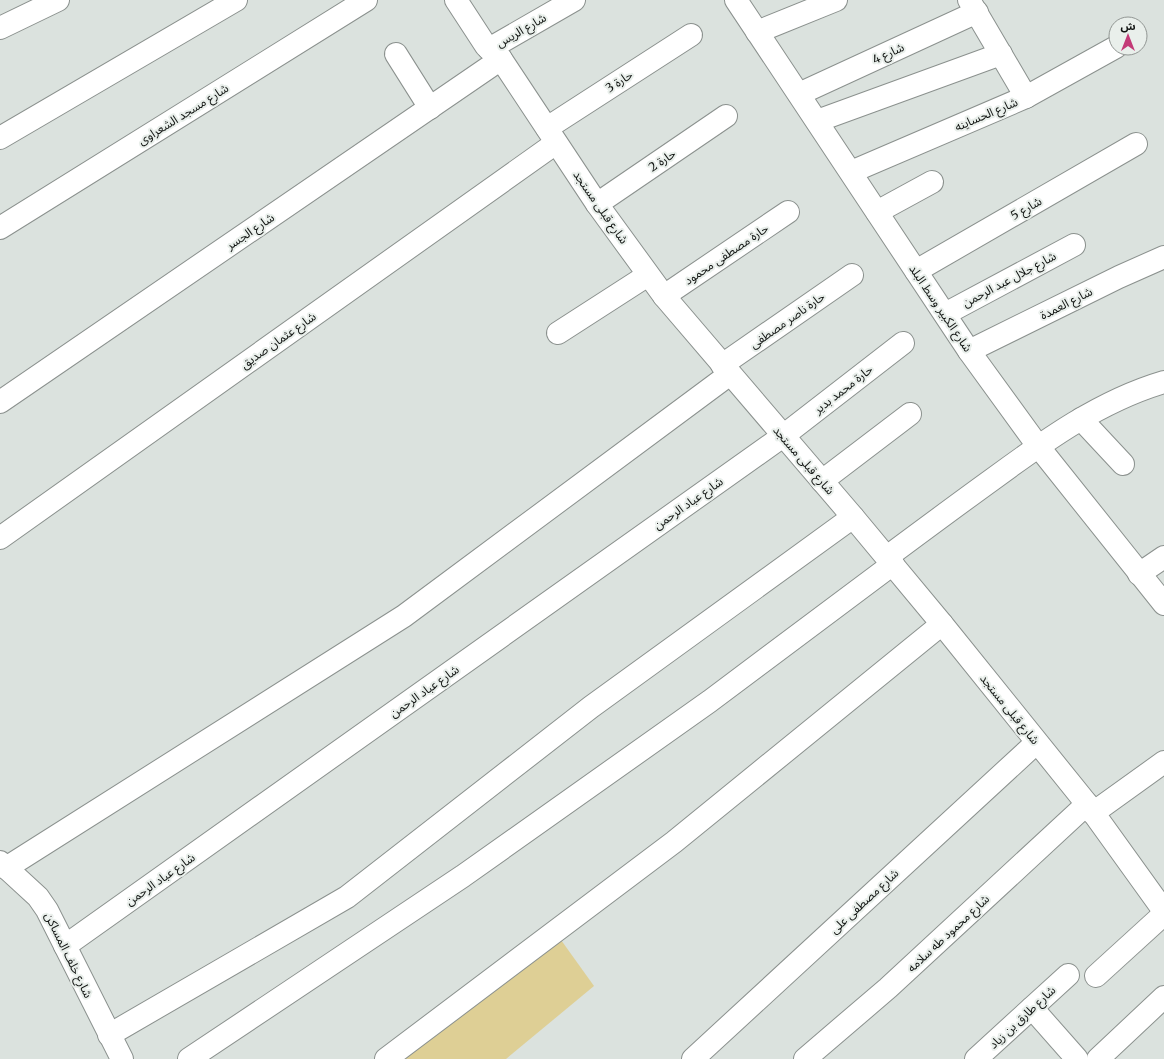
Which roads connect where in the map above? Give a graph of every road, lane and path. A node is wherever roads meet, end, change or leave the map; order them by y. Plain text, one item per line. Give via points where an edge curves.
1 (58, 0) edge
2 (236, 0) edge
3 (366, 0) edge
4 (456, 0) edge
5 (574, 0) edge
6 (736, 0) edge
7 (836, 0) edge
8 (973, 6) edge
9 (0, 28) edge
10 (757, 32) junction
11 (691, 35) dead end
12 (1108, 51) edge
13 (396, 54) dead end
14 (495, 54) junction
15 (1001, 54) junction
16 (799, 94) junction
17 (1026, 97) junction
18 (430, 108) junction
19 (726, 116) dead end
20 (817, 121) junction
21 (552, 136) junction
22 (0, 138) edge
23 (1136, 144) dead end
24 (851, 172) junction
25 (932, 182) dead end
26 (597, 204) junction
27 (788, 212) dead end
28 (877, 212) junction
29 (0, 228) edge
30 (1074, 245) dead end
31 (1164, 257) edge
32 (916, 271) junction
33 (648, 275) junction
34 (852, 275) dead end
35 (664, 296) junction
36 (945, 314) junction
37 (558, 333) dead end
38 (903, 343) dead end
39 (970, 351) junction
40 (726, 370) junction
41 (1163, 384) edge
42 (0, 402) edge
43 (910, 414) dead end
44 (1081, 419) junction
45 (783, 436) junction
46 (1038, 446) junction
47 (1123, 464) dead end
48 (822, 481) junction
49 (853, 517) junction
50 (0, 538) edge
51 (1164, 557) edge
52 (890, 561) junction
53 (1139, 574) junction
54 (1164, 604) edge
55 (942, 624) junction
56 (1036, 743) junction
57 (1164, 762) edge
58 (1090, 809) junction
59 (4, 870) edge
60 (1164, 911) edge
61 (1164, 914) edge
62 (66, 946) junction
63 (1068, 975) dead end
64 (1096, 976) dead end
65 (1164, 997) edge
66 (1032, 1008) junction
67 (109, 1035) junction
68 (122, 1059) edge
69 (189, 1059) edge
70 (386, 1059) edge
71 (692, 1059) edge
72 (805, 1059) edge
73 (976, 1059) edge
74 (1077, 1059) edge
75 (1098, 1059) edge

1 - 9 street
2 - 22 street
3 - 29 street, شارع مسجد الشعراوى
4 - 14 street, شارع قبلى مستجد
5 - 14 street, شارع الريس
6 - 10 street, شارع الكبير وسط البلد
7 - 10 street
8 - 15 street
8 - 16 street, شارع 4
10 - 16 street, شارع الكبير وسط البلد
11 - 21 street, حارة 3
12 - 17 street, شارع الحساينه
13 - 18 street
14 - 18 street, شارع الجسر
14 - 21 street, شارع قبلى مستجد
15 - 17 street
15 - 20 street
16 - 20 street, شارع الكبير وسط البلد
17 - 24 street, شارع الحساينه
18 - 42 street, شارع الجسر
19 - 26 street, حارة 2
20 - 24 street, شارع الكبير وسط البلد
21 - 26 street, شارع قبلى مستجد
21 - 50 street, شارع عثمان صديق
23 - 32 street, شارع 5
24 - 28 street, شارع الكبير وسط البلد
25 - 28 street
26 - 33 street, شارع قبلى مستجد
27 - 35 street, حارة مصطفى محمود
28 - 32 street, شارع الكبير وسط البلد
30 - 36 street, شارع جلال عبد الرحمن
31 - 39 street, شارع العمدة
32 - 36 street, شارع الكبير وسط البلد
33 - 35 street, شارع قبلى مستجد
33 - 37 street
34 - 40 street, حارة ناصر مصطفى
35 - 40 street, شارع قبلى مستجد
36 - 39 street, شارع الكبير وسط البلد
38 - 45 street, حارة محمد بدير
39 - 46 street, شارع الكبير وسط البلد
40 - 45 street, شارع قبلى مستجد
40 - 59 street, حارة ناصر مصطفى via 404,616
41 - 44 street via 1116,400
43 - 48 street
44 - 46 street
44 - 47 street
45 - 48 street, شارع قبلى مستجد
45 - 62 street, شارع عباد الرحمن
46 - 52 street
46 - 53 street, شارع الكبير وسط البلد
48 - 49 street, شارع قبلى مستجد
49 - 52 street, شارع قبلى مستجد
49 - 67 street via 591,707 347,897
51 - 53 street
52 - 55 street, شارع قبلى مستجد
52 - 69 street via 710,700 463,876
53 - 54 street, شارع الكبير وسط البلد
55 - 56 street, شارع قبلى مستجد
55 - 70 street via 674,842
56 - 58 street, شارع قبلى مستجد
56 - 71 street, شارع مصطفى على
57 - 58 street, شارع محمود طه سلامه
58 - 60 street, شارع قبلى مستجد
58 - 72 street, شارع محمود طه سلامه
59 - 62 street, شارع خلف المساكن via 38,897
61 - 64 street
62 - 67 street, شارع خلف المساكن
63 - 66 street, شارع طارق بن زياد
65 - 75 street
66 - 73 street, شارع طارق بن زياد
66 - 74 street
67 - 68 street, شارع خلف المساكن

